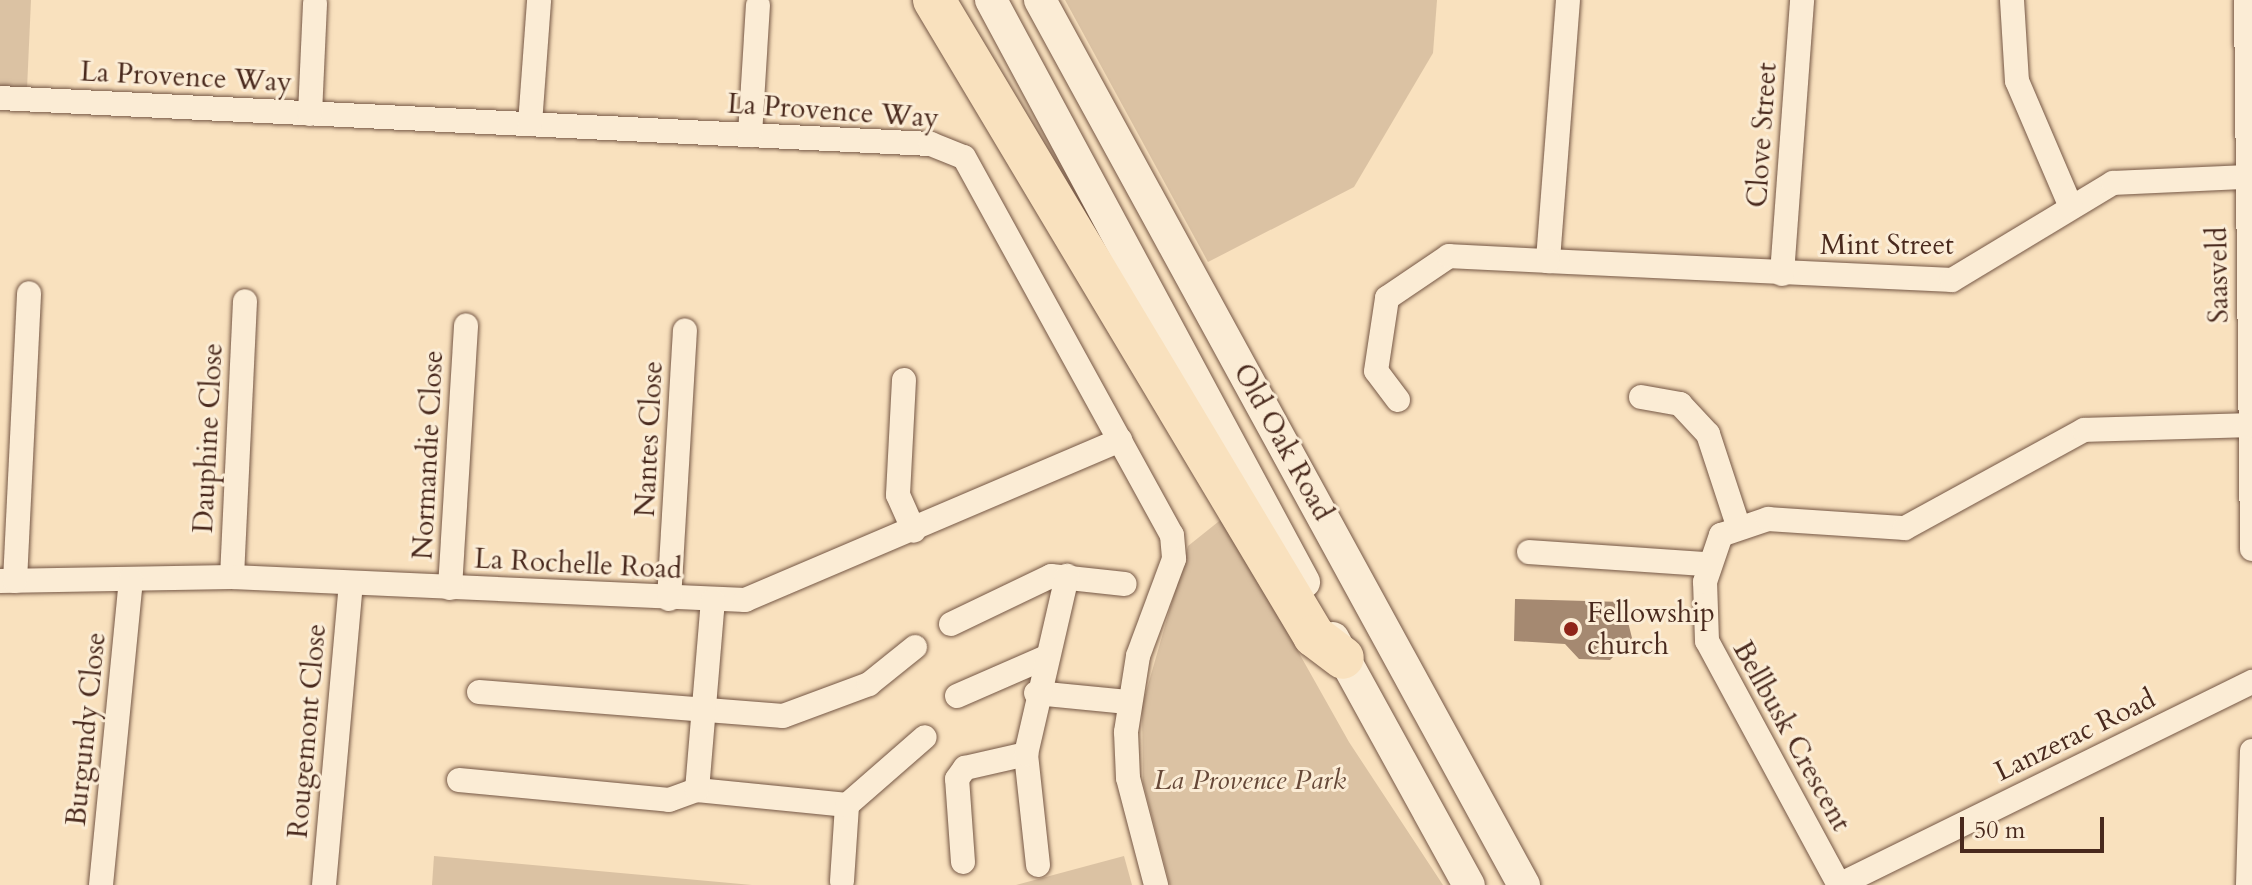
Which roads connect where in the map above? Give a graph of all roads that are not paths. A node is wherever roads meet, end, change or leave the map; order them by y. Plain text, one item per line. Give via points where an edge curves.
1 (539, 0) edge
2 (934, 0) edge
3 (991, 0) edge
4 (1040, 0) edge
5 (1568, 0) edge
6 (1802, 0) edge
7 (2012, 0) edge
8 (2246, 0) edge
9 (315, 3) dead end
10 (758, 5) dead end
11 (0, 98) edge
12 (310, 114) junction
13 (530, 124) junction
14 (750, 135) junction
15 (2247, 177) junction
16 (2071, 207) junction
17 (1548, 261) junction
18 (1782, 274) junction
19 (29, 293) dead end
20 (245, 301) dead end
21 (466, 325) dead end
22 (685, 330) dead end
23 (904, 380) dead end
24 (1641, 397) dead end
25 (1398, 400) dead end
26 (2250, 425) edge
27 (1120, 440) junction
28 (1738, 525) junction
29 (914, 531) junction
30 (2252, 549) edge
31 (1529, 552) dead end
32 (1707, 564) junction
33 (1067, 576) junction
34 (232, 577) junction
35 (131, 579) junction
36 (7, 581) edge
37 (351, 583) junction
38 (1125, 584) dead end
39 (450, 588) junction
40 (669, 599) junction
41 (713, 601) junction
42 (951, 624) dead end
43 (915, 647) dead end
44 (1044, 658) junction
45 (1343, 658) junction
46 (2252, 682) edge
47 (479, 692) dead end
48 (1036, 693) junction
49 (957, 696) dead end
50 (1128, 702) junction
51 (704, 709) junction
52 (925, 737) dead end
53 (2252, 751) edge
54 (1026, 754) junction
55 (459, 780) dead end
56 (697, 790) junction
57 (847, 805) junction
58 (963, 862) dead end
59 (1038, 865) dead end
60 (842, 881) dead end
61 (101, 885) edge
62 (324, 885) edge
63 (1156, 885) edge
64 (1469, 885) edge
65 (1524, 885) edge
66 (1839, 885) edge
67 (2248, 885) edge

1 - 13 street
2 - 45 highway via 1314,636
3 - 45 main road, Old Oak Road
4 - 65 main road, Old Oak Road
5 - 17 street
6 - 18 street, Clove Street
7 - 16 street via 2017,81
8 - 15 street, Saasveld
9 - 12 street
10 - 14 street
11 - 12 street, La Provence Way
12 - 13 street, La Provence Way
13 - 14 street, La Provence Way
14 - 27 street, La Provence Way via 931,144 964,157
15 - 16 street, Mint Street via 2125,180
15 - 26 street, Saasveld
16 - 18 street, Mint Street via 1952,280
17 - 18 street, Mint Street
17 - 25 street, Mint Street via 1449,256 1387,298 1376,371
19 - 36 street
20 - 34 street, Dauphine Close
21 - 39 street, Normandie Close
22 - 40 street, Nantes Close
23 - 29 street via 898,495
24 - 28 street via 1680,404 1708,434
26 - 28 street via 2084,430 1905,528 1768,519
26 - 30 street, Saasveld
27 - 29 street, La Rochelle Road
27 - 50 street, La Provence Way via 1174,552
28 - 32 street via 1716,542
29 - 41 street, La Rochelle Road via 766,596
31 - 32 street
32 - 66 street, Bellbusk Crescent via 1709,649
33 - 38 street
33 - 42 street via 1044,578
33 - 44 street
34 - 35 street, La Rochelle Road
34 - 37 street, La Rochelle Road
35 - 36 street, La Rochelle Road
35 - 61 street, Burgundy Close
37 - 39 street, La Rochelle Road
37 - 62 street, Rougemont Close
39 - 40 street, La Rochelle Road
40 - 41 street, La Rochelle Road
41 - 51 street
43 - 51 street via 869,684 789,716
44 - 48 street
44 - 49 street
45 - 64 main road, Old Oak Road
46 - 66 street, Lanzerac Road
47 - 51 street
48 - 50 street
48 - 54 street
50 - 63 street, La Provence Way via 1128,778
51 - 56 street
52 - 57 street
53 - 67 street
54 - 58 street via 965,768 957,779
54 - 59 street
55 - 56 street via 669,800
56 - 57 street
57 - 60 street

